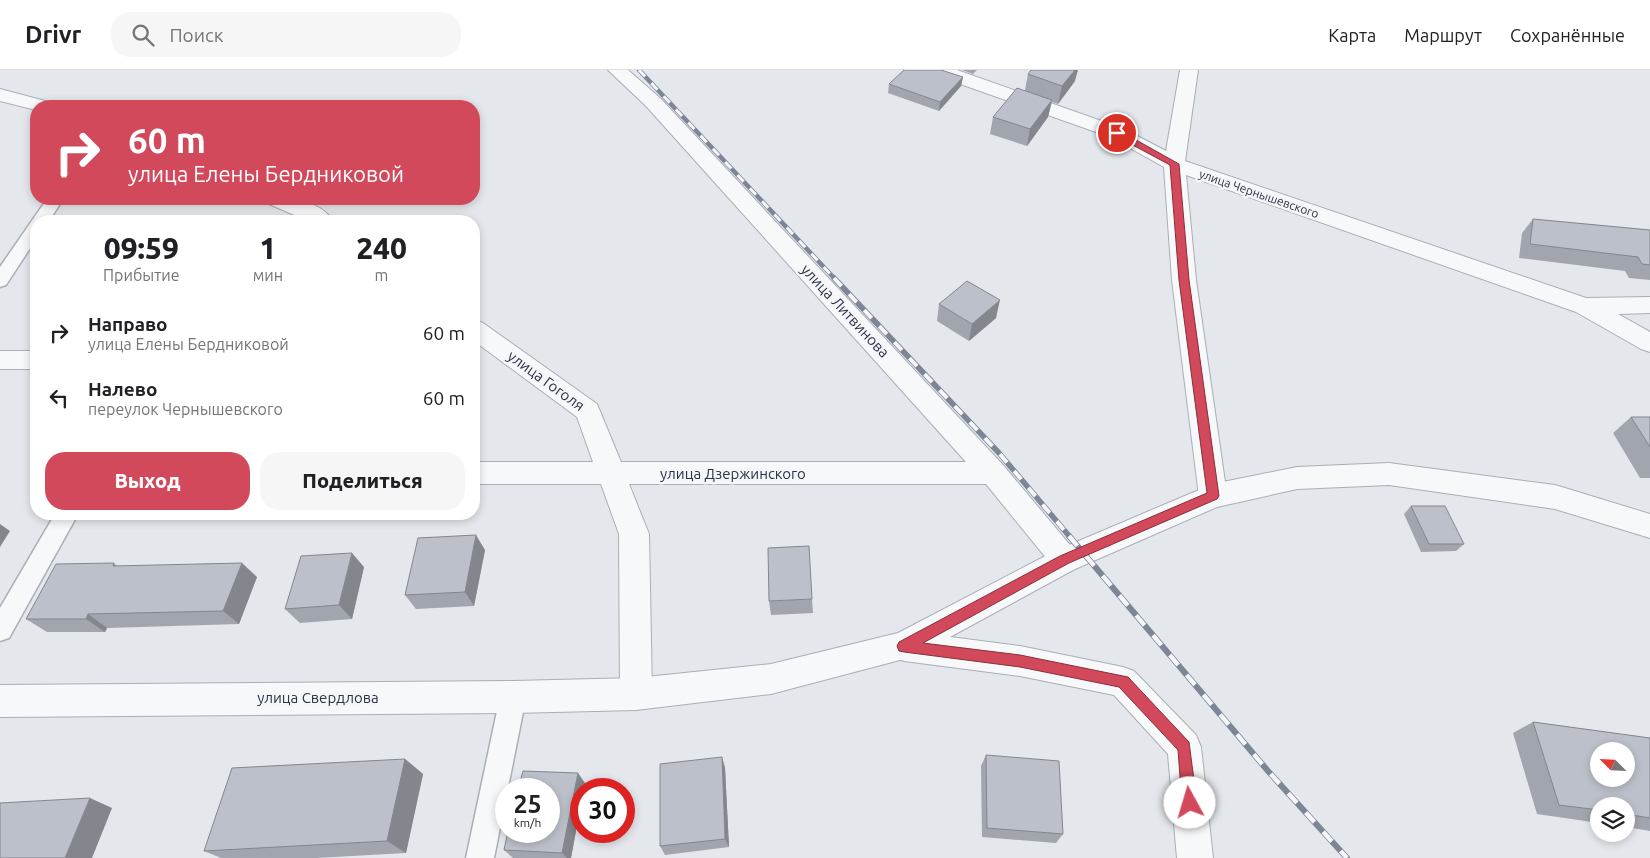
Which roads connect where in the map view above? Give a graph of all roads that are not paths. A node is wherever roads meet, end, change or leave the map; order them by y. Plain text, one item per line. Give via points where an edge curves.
1 (617, 70) edge
2 (939, 70) edge
3 (1189, 70) edge
4 (0, 95) edge
5 (30, 103) edge
6 (1174, 164) junction
7 (292, 205) edge
8 (314, 215) edge
9 (30, 235) edge
10 (0, 281) edge
11 (1650, 305) edge
12 (1584, 306) junction
13 (480, 333) edge
14 (1650, 343) edge
15 (0, 360) edge
16 (30, 360) edge
17 (480, 473) edge
18 (993, 473) junction
19 (611, 474) junction
20 (1213, 496) junction
21 (64, 520) edge
22 (1650, 526) edge
23 (1065, 560) junction
24 (0, 630) edge
25 (904, 646) junction
26 (636, 694) junction
27 (513, 697) junction
28 (3, 706) edge
29 (480, 858) edge
30 (1195, 858) edge

1 - 18 street, улица Литвинова via 653,102
2 - 6 street, улица Чернышевского via 1117,133
3 - 6 street
4 - 5 street
6 - 12 street, улица Чернышевского
6 - 20 street via 1184,280
7 - 8 street
9 - 10 lane
11 - 12 street, улица Чернышевского
12 - 14 street, улица Чернышевского
13 - 19 street, улица Гоголя via 588,411
15 - 16 street
17 - 19 street, улица Дзержинского
18 - 19 street, улица Дзержинского
18 - 23 street, улица Литвинова
19 - 26 street, улица Гоголя via 634,534
20 - 22 street via 1296,478 1389,474 1554,498
20 - 23 street
21 - 24 lane
23 - 25 street
25 - 26 street, улица Свердлова via 771,679
25 - 30 street via 1020,661 1123,682 1184,747
26 - 27 street, улица Свердлова
27 - 28 street, улица Свердлова
27 - 29 lane

